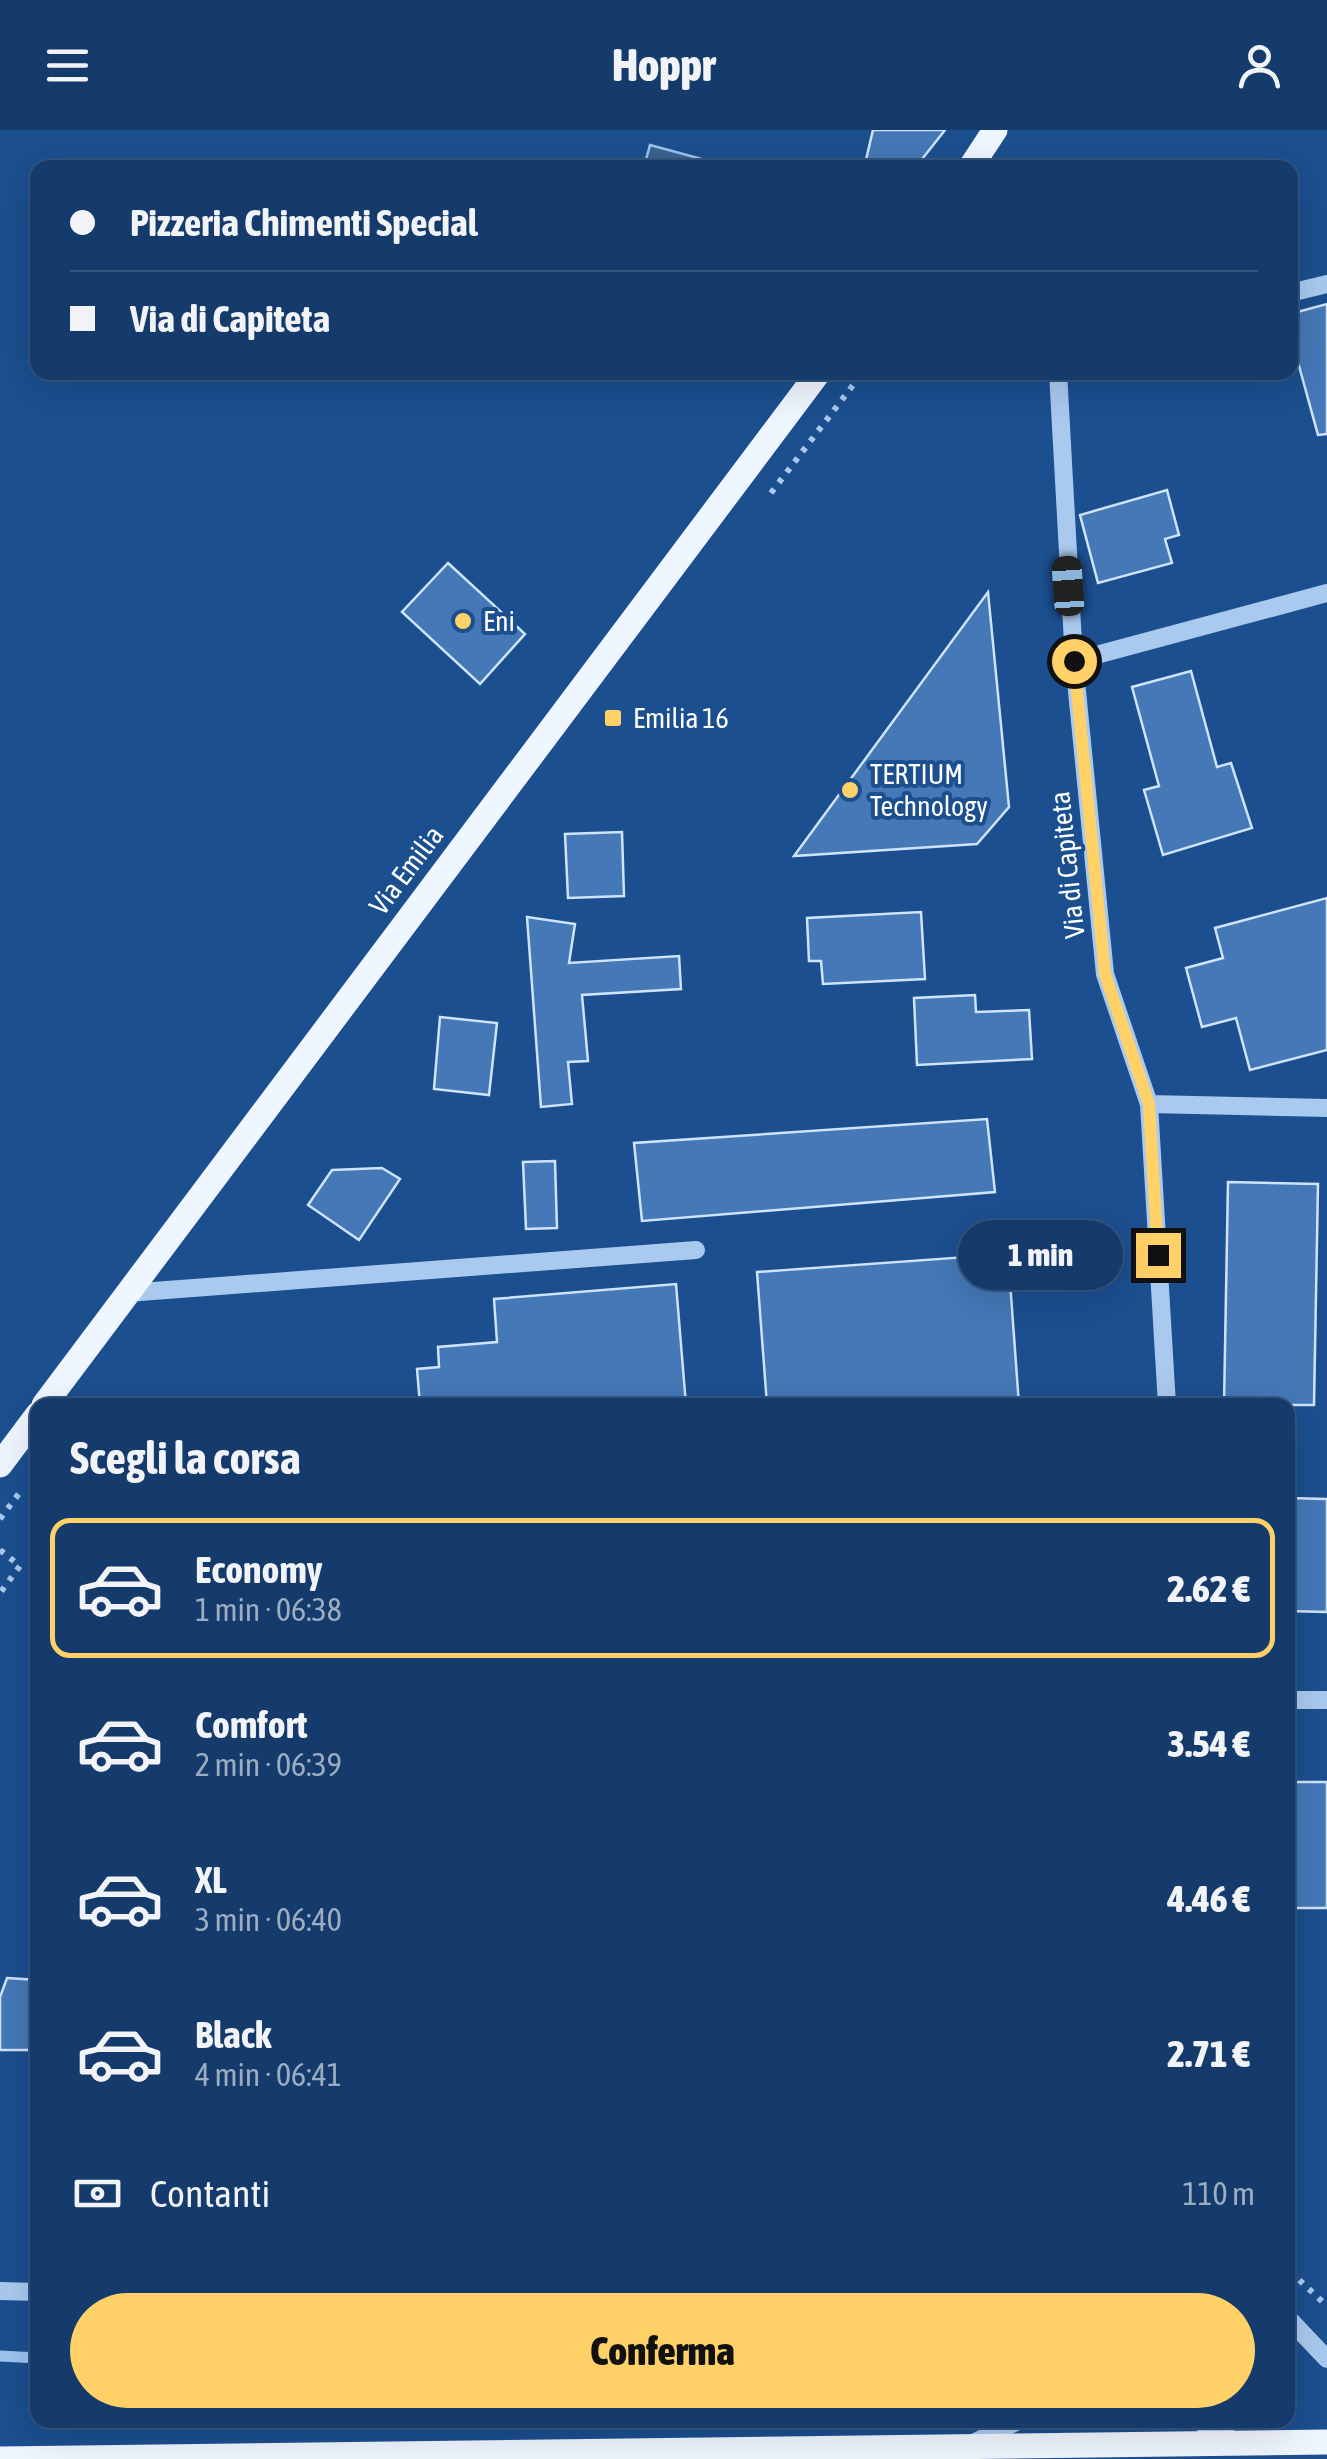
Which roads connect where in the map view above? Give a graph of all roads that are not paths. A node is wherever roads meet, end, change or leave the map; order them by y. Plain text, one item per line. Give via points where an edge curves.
1 (995, 130) edge
2 (978, 160) edge
3 (1327, 284) edge
4 (1298, 291) edge
5 (813, 380) edge
6 (1058, 380) edge
7 (1327, 593) edge
8 (1074, 661) junction
9 (1149, 1104) junction
10 (1327, 1108) edge
11 (696, 1250) dead end
12 (127, 1293) junction
13 (49, 1398) edge
14 (1168, 1398) edge
15 (30, 1425) edge
16 (0, 1464) edge
17 (1295, 1700) edge
18 (1327, 1700) edge
19 (0, 2291) edge
20 (30, 2292) edge
21 (1295, 2325) edge
22 (1327, 2359) edge
23 (1004, 2428) edge
24 (1206, 2428) edge
25 (1225, 2428) edge
26 (1327, 2442) edge
27 (971, 2444) junction
28 (1215, 2445) junction
29 (0, 2459) edge

1 - 2 main road
3 - 4 street
5 - 12 main road, Via Emilia
6 - 8 street, Via di Capiteta
7 - 8 street
8 - 9 street, Via di Capiteta via 1105,974
9 - 10 street
9 - 14 street, Via di Capiteta
11 - 12 street
12 - 13 main road, Via Emilia
15 - 16 main road
17 - 18 street
19 - 20 street
21 - 22 street
23 - 27 street
24 - 28 street
25 - 28 street
26 - 28 main road
27 - 28 main road
27 - 29 main road

